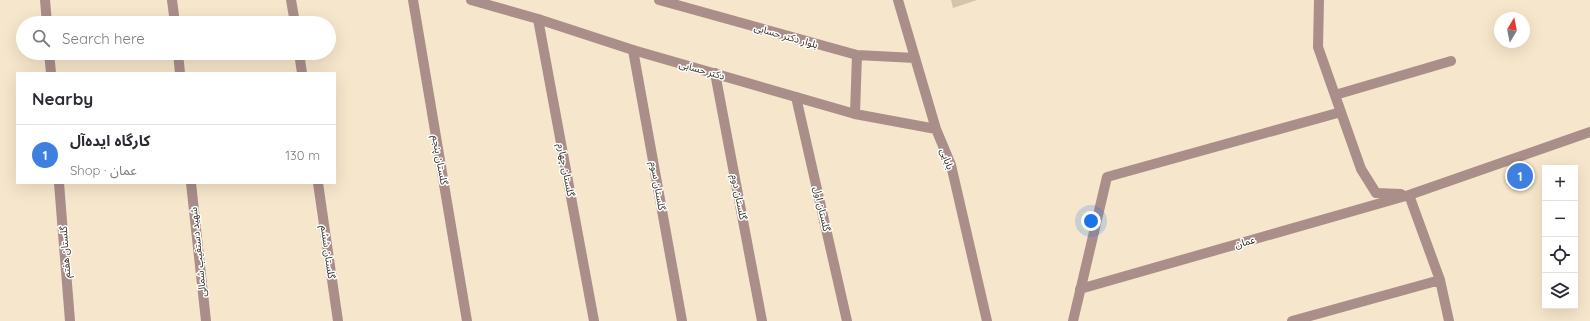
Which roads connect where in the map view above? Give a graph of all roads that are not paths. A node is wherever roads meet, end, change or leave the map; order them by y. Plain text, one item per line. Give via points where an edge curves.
1 (45, 0) edge
2 (172, 0) edge
3 (291, 0) edge
4 (413, 0) edge
5 (471, 0) edge
6 (659, 0) edge
7 (898, 0) edge
8 (1319, 0) edge
9 (46, 16) edge
10 (174, 16) edge
11 (294, 16) edge
12 (538, 19) junction
13 (633, 50) junction
14 (857, 56) junction
15 (915, 58) junction
16 (50, 60) edge
17 (179, 60) edge
18 (300, 60) edge
19 (1451, 61) dead end
20 (51, 72) edge
21 (180, 72) edge
22 (302, 72) edge
23 (715, 73) junction
24 (1334, 95) junction
25 (796, 97) junction
26 (1341, 112) junction
27 (855, 114) junction
28 (936, 129) junction
29 (1590, 132) edge
30 (60, 184) edge
31 (191, 184) edge
32 (318, 184) edge
33 (1409, 195) junction
34 (1440, 280) junction
35 (1080, 289) junction
36 (70, 321) edge
37 (206, 321) edge
38 (338, 321) edge
39 (467, 321) edge
40 (594, 321) edge
41 (682, 321) edge
42 (762, 321) edge
43 (848, 321) edge
44 (987, 321) edge
45 (1073, 321) edge
46 (1292, 321) edge
47 (1449, 321) edge

1 - 9 street
2 - 10 street
3 - 11 street
4 - 39 street, گلستان پنجم
5 - 12 street, دکتر حسابی
6 - 14 street, بلوار دکتر حسابی
7 - 15 street, بابایی
8 - 24 street via 1318,47
12 - 13 street, دکتر حسابی
12 - 40 street, گلستان چهارم
13 - 23 street, دکتر حسابی
13 - 41 street, گلستان سوم
14 - 15 street, بلوار دکتر حسابی
14 - 27 street
15 - 28 street, بابایی
16 - 20 street
17 - 21 street
18 - 22 street
19 - 24 street
23 - 25 street, دکتر حسابی
23 - 42 street, گلستان دوم
24 - 26 street
25 - 27 street, دکتر حسابی
25 - 43 street, گلستان اول
26 - 33 street via 1361,169 1376,193
26 - 35 street via 1107,177
27 - 28 street, دکتر حسابی
28 - 44 street, بابایی via 951,165
29 - 33 street, عمان
30 - 36 street, گلستان هفتم
31 - 37 street, شهید دستغیب شمالی
32 - 38 street, گلستان ششم
33 - 34 street
33 - 35 street, عمان
34 - 46 street
34 - 47 street
35 - 45 street

